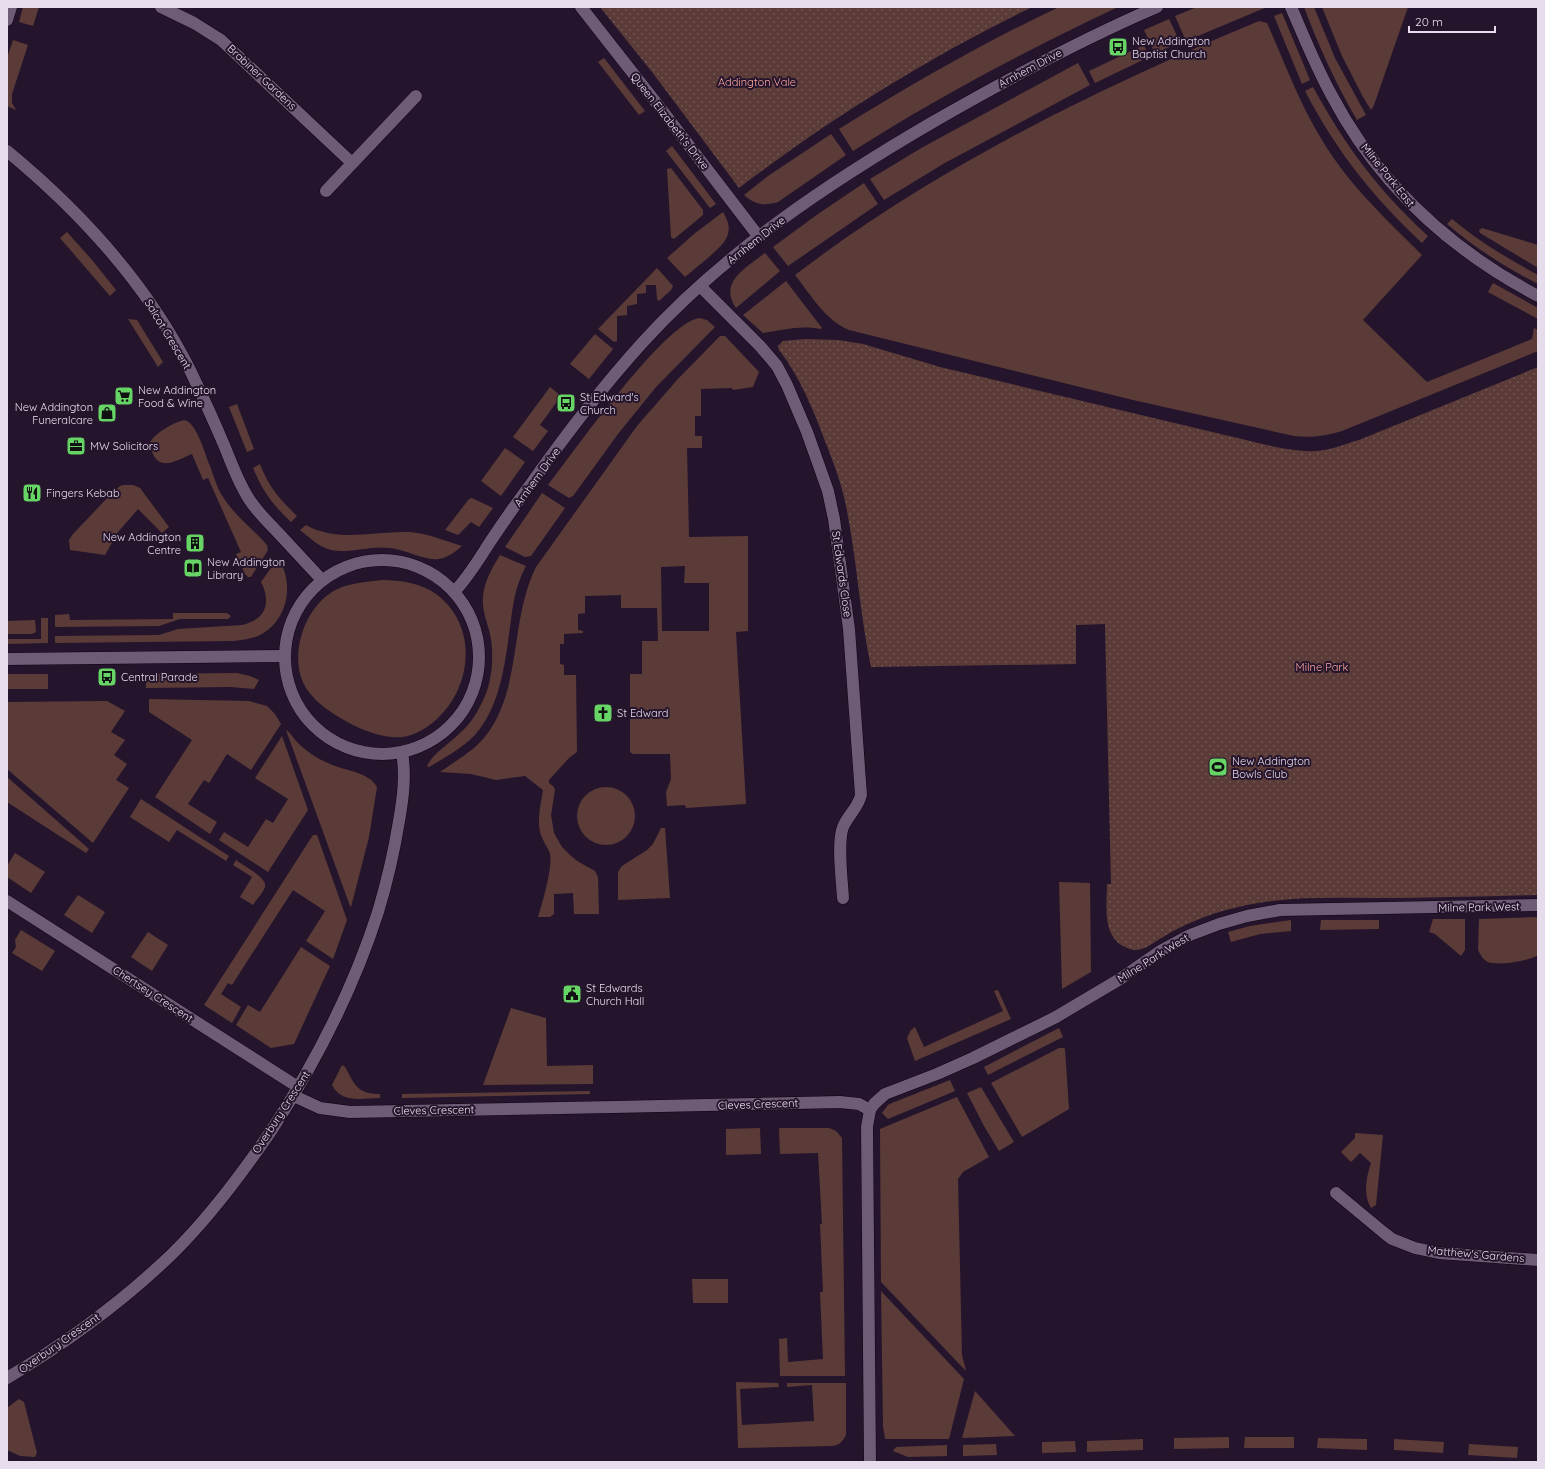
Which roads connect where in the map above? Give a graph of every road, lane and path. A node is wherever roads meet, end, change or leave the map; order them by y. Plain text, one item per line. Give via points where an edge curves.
1 (11, 7) edge
2 (161, 7) edge
3 (581, 7) edge
4 (1157, 7) edge
5 (1291, 7) edge
6 (7, 20) edge
7 (416, 96) dead end
8 (7, 152) edge
9 (352, 163) junction
10 (326, 191) dead end
11 (759, 237) junction
12 (700, 286) junction
13 (1538, 296) edge
14 (322, 580) junction
15 (455, 591) junction
16 (284, 656) junction
17 (7, 659) edge
18 (402, 752) junction
19 (843, 898) dead end
20 (7, 901) edge
21 (1538, 905) edge
22 (296, 1091) junction
23 (870, 1110) junction
24 (1336, 1192) dead end
25 (1538, 1260) edge
26 (7, 1378) edge
27 (870, 1462) edge

1 - 6 street
2 - 9 street, Brabiner Gardens via 221,40
3 - 11 street, Queen Elizabeth's Drive
4 - 11 street, Arnhem Drive via 1059,53 964,104 866,162
5 - 13 street, Milne Park East via 1332,97 1370,156 1396,188 1422,216 1450,239 1517,285
7 - 9 street
8 - 14 street, Salcot Crescent via 78,216 134,280 183,357 214,420 236,475 251,502
9 - 10 street
11 - 12 street, Arnhem Drive
12 - 15 street, Arnhem Drive via 648,337 605,386 533,480
12 - 19 street, St Edwards Close via 777,366 807,432 828,491 849,629 862,795 860,802 846,820 841,839
14 - 15 street via 340,569 358,563 389,560 417,567
14 - 16 street via 302,602 294,616 288,630
15 - 18 street via 464,603 476,629 480,658 476,686 461,713 449,726 423,745
16 - 17 street
16 - 18 street via 288,681 297,702 306,715 324,732 357,750 389,754
18 - 22 street, Overbury Crescent via 405,779 403,799 391,867 380,904 351,985 328,1035
20 - 22 street, Chertsey Crescent
21 - 23 street, Milne Park West via 1286,910 1252,914 1219,924 1176,942 1102,990 1031,1030 937,1074 885,1094
22 - 23 street, Cleves Crescent via 320,1108 350,1112 840,1102 859,1104
22 - 26 street, Overbury Crescent via 232,1185 172,1254 91,1322
23 - 27 street via 867,1127
24 - 25 street, Matthew's Gardens via 1392,1239 1415,1248 1439,1253

